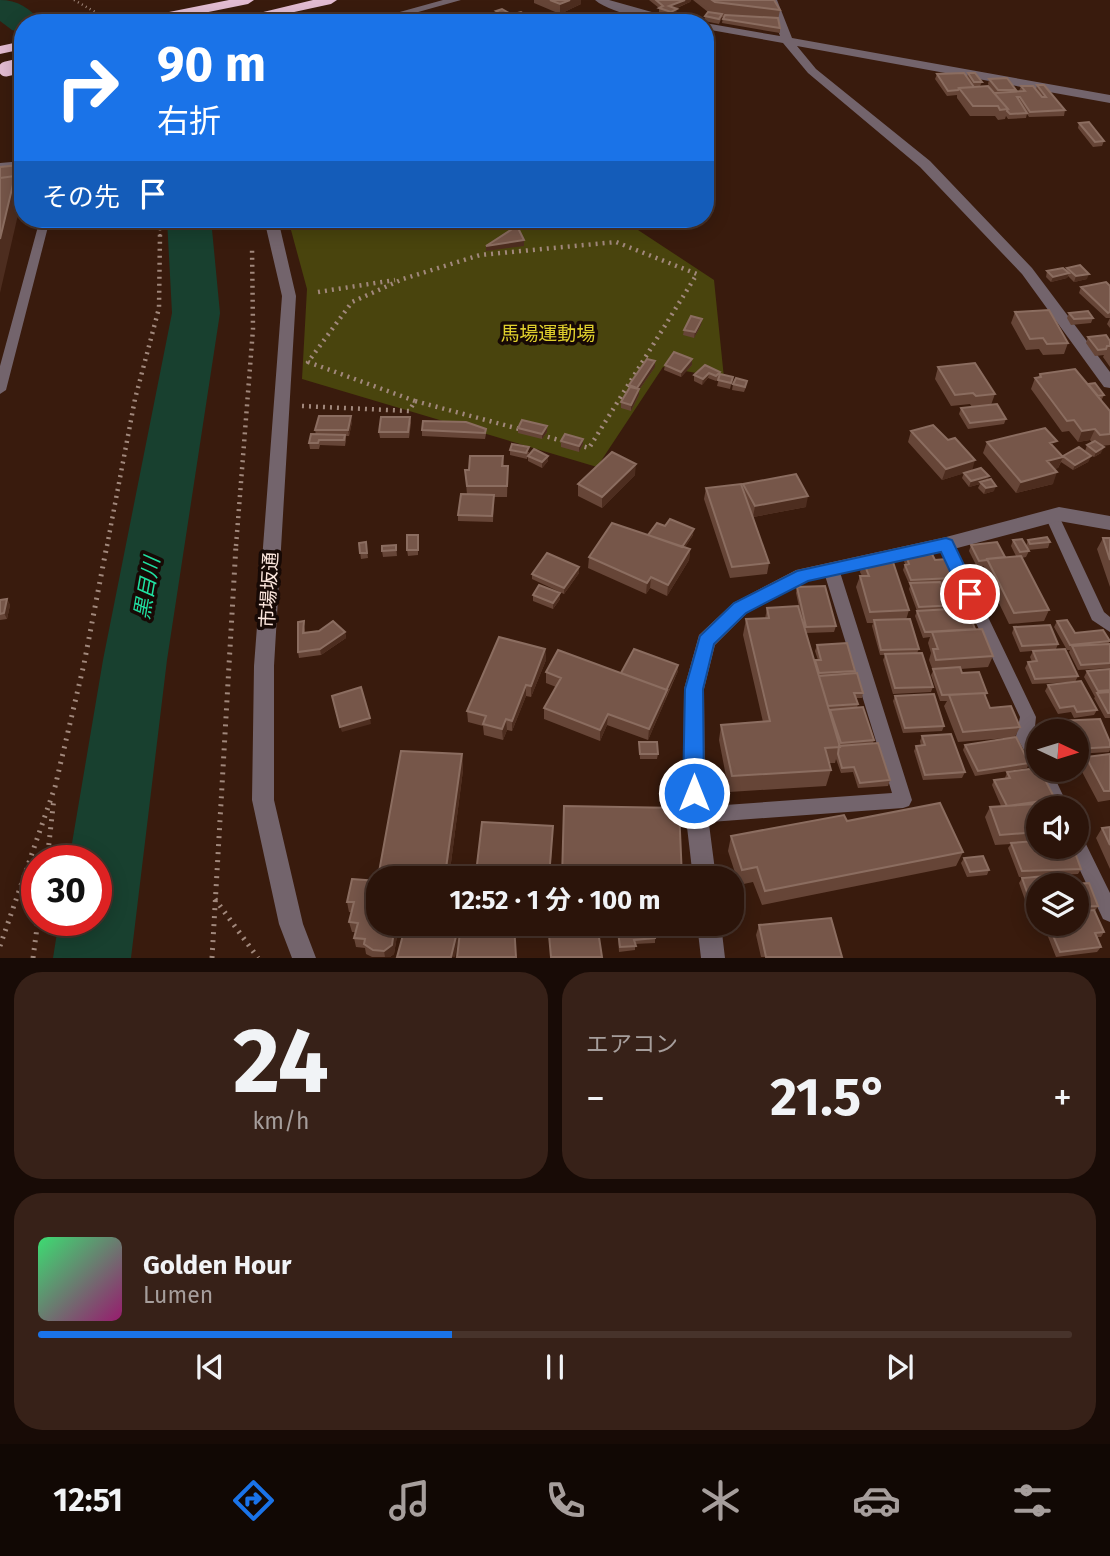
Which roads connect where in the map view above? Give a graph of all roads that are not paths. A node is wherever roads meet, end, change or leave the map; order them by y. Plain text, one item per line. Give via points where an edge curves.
1 (248, 0) edge
2 (331, 0) edge
3 (457, 0) edge
4 (600, 0) edge
5 (772, 0) edge
6 (179, 14) edge
7 (266, 14) edge
8 (401, 14) edge
9 (653, 14) edge
10 (714, 28) edge
11 (788, 42) junction
12 (1110, 99) edge
13 (43, 228) edge
14 (273, 228) edge
15 (1110, 383) edge
16 (0, 390) edge
17 (1052, 516) junction
18 (1110, 523) edge
19 (946, 544) junction
20 (831, 569) junction
21 (1110, 626) edge
22 (1028, 719) edge
23 (697, 816) junction
24 (1084, 859) edge
25 (703, 866) edge
26 (1110, 913) edge
27 (710, 936) edge
28 (304, 957) edge
29 (713, 957) edge

1 - 6 highway
2 - 7 highway
3 - 8 street
4 - 9 street
5 - 11 street
10 - 11 street
11 - 12 street
11 - 15 street via 812,71 925,164 1027,271
13 - 16 lane
14 - 28 street, 市場坂通 via 289,296 264,666 263,800 291,925
17 - 18 street
17 - 19 street
17 - 21 lane via 1098,616
19 - 20 street
19 - 22 lane
20 - 23 street via 803,575 740,608 706,641 694,689
20 - 23 lane via 903,800
23 - 25 street
24 - 26 lane
27 - 29 street

